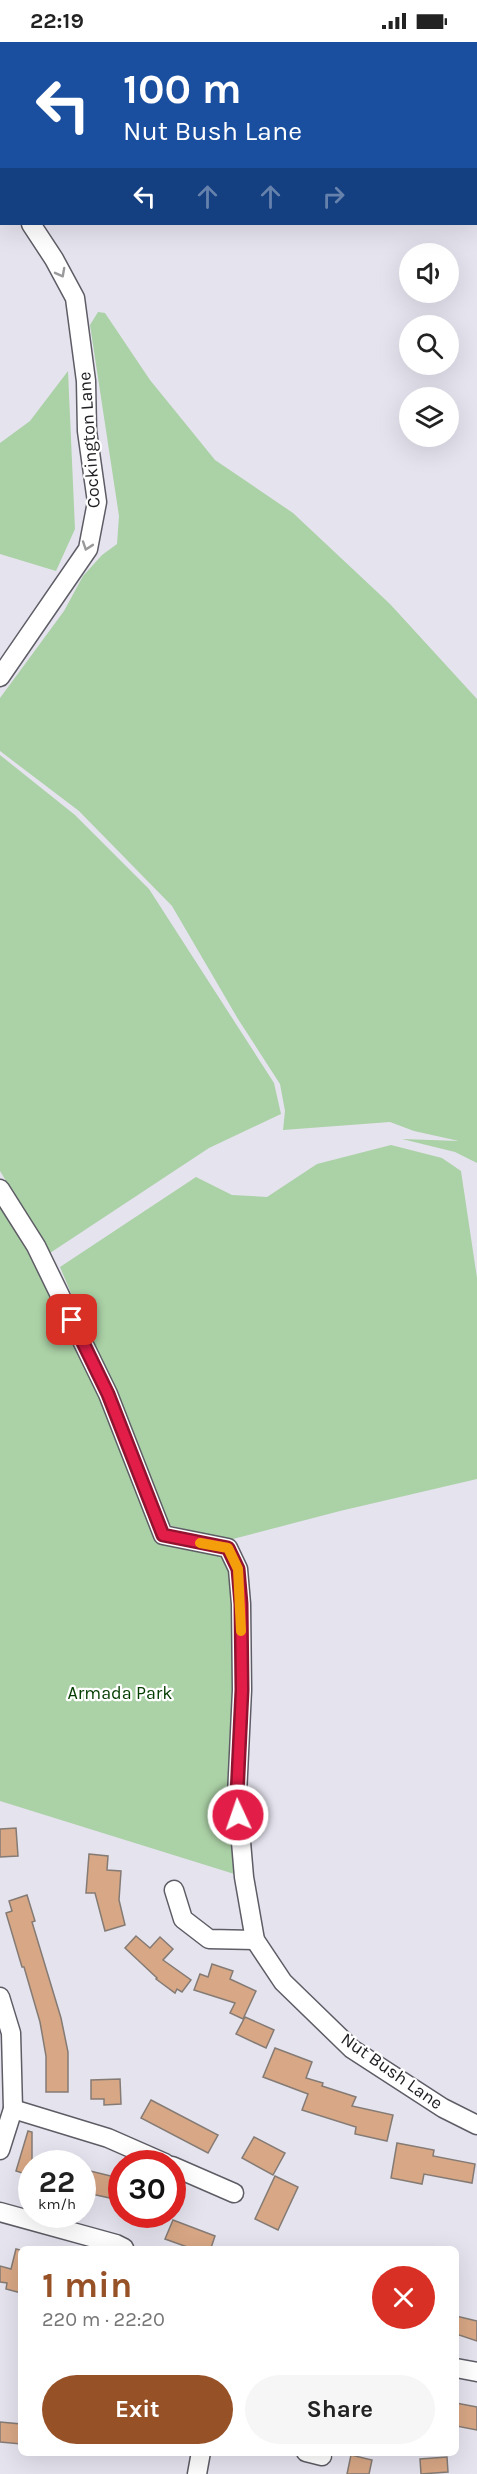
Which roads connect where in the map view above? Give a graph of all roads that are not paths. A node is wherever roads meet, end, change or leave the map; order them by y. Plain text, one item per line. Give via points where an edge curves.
1 (32, 225) edge
2 (0, 677) edge
3 (0, 1189) edge
4 (174, 1890) dead end
5 (255, 1940) junction
6 (0, 1997) edge
7 (13, 2109) junction
8 (477, 2125) edge
9 (0, 2150) edge
10 (135, 2150) edge
11 (186, 2172) edge
12 (234, 2193) dead end
13 (0, 2212) edge
14 (120, 2246) edge
15 (459, 2369) edge
16 (477, 2372) edge
17 (200, 2456) edge
18 (197, 2474) edge

1 -> 2 street, Cockington Lane via 75,298 97,502 88,549
3 - 5 street, Nut Bush Lane via 36,1246 108,1394 163,1535 228,1548 238,1569 242,1690 237,1795 244,1877
4 - 5 street via 183,1919 209,1939
5 - 8 street, Nut Bush Lane via 283,1982 352,2049 443,2108
6 - 7 street via 11,2033
7 - 9 street
7 - 10 street
11 - 12 street
13 - 14 street
15 - 16 street
17 - 18 street

